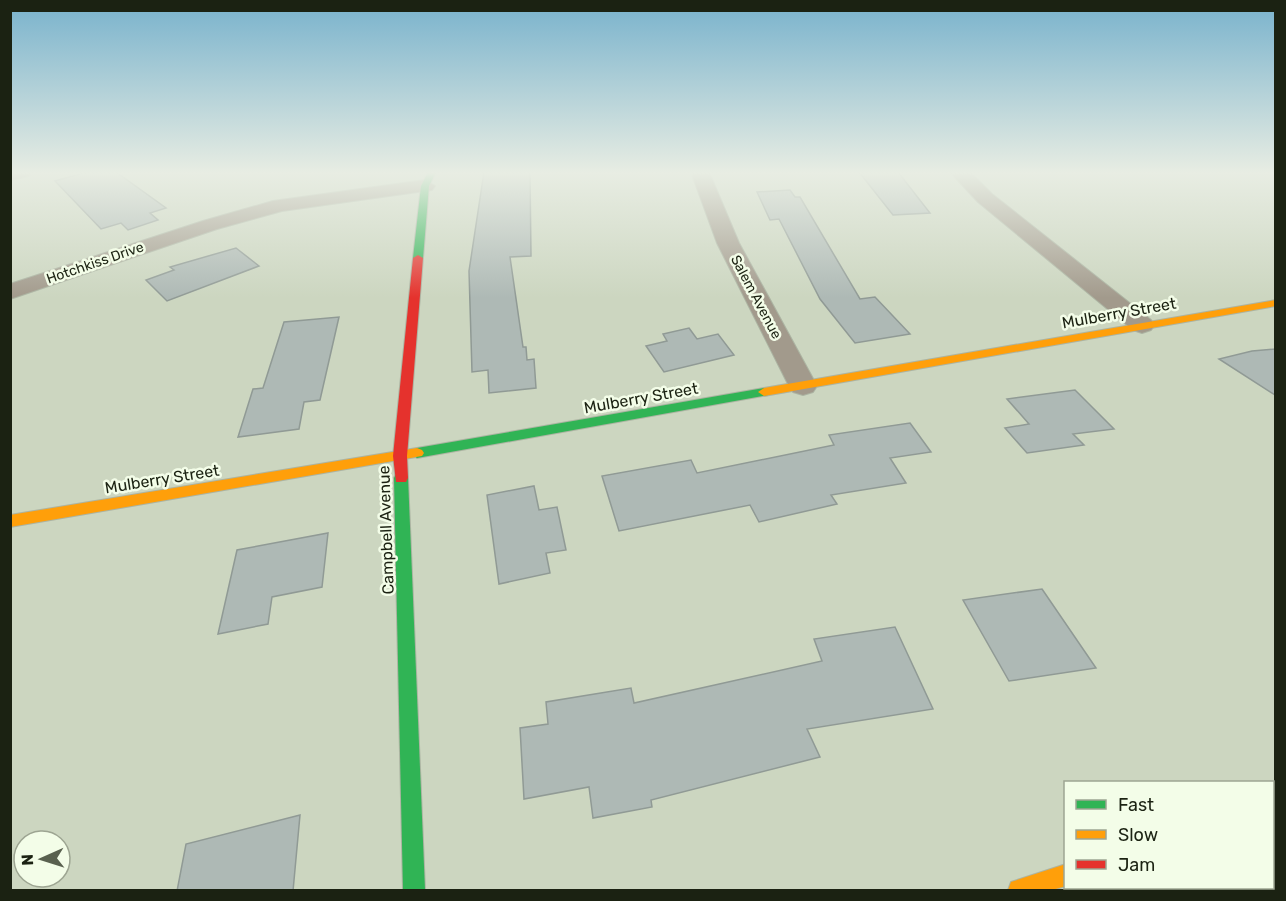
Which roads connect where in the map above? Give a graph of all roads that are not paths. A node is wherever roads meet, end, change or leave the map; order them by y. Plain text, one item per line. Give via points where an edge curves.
1 (248, 214) edge
2 (425, 214) edge
3 (717, 214) edge
4 (1005, 214) edge
5 (10, 292) edge
6 (1275, 303) edge
7 (1142, 326) junction
8 (803, 386) junction
9 (400, 456) junction
10 (10, 521) edge
11 (1064, 875) edge
12 (414, 891) edge
13 (1019, 891) edge

1 - 5 street, Hotchkiss Drive
2 - 9 street, Campbell Avenue
3 - 8 street, Salem Avenue
4 - 7 street
6 - 7 street, Mulberry Street
7 - 8 street, Mulberry Street
8 - 9 street, Mulberry Street
9 - 10 street, Mulberry Street
9 - 12 street, Campbell Avenue
11 - 13 street

